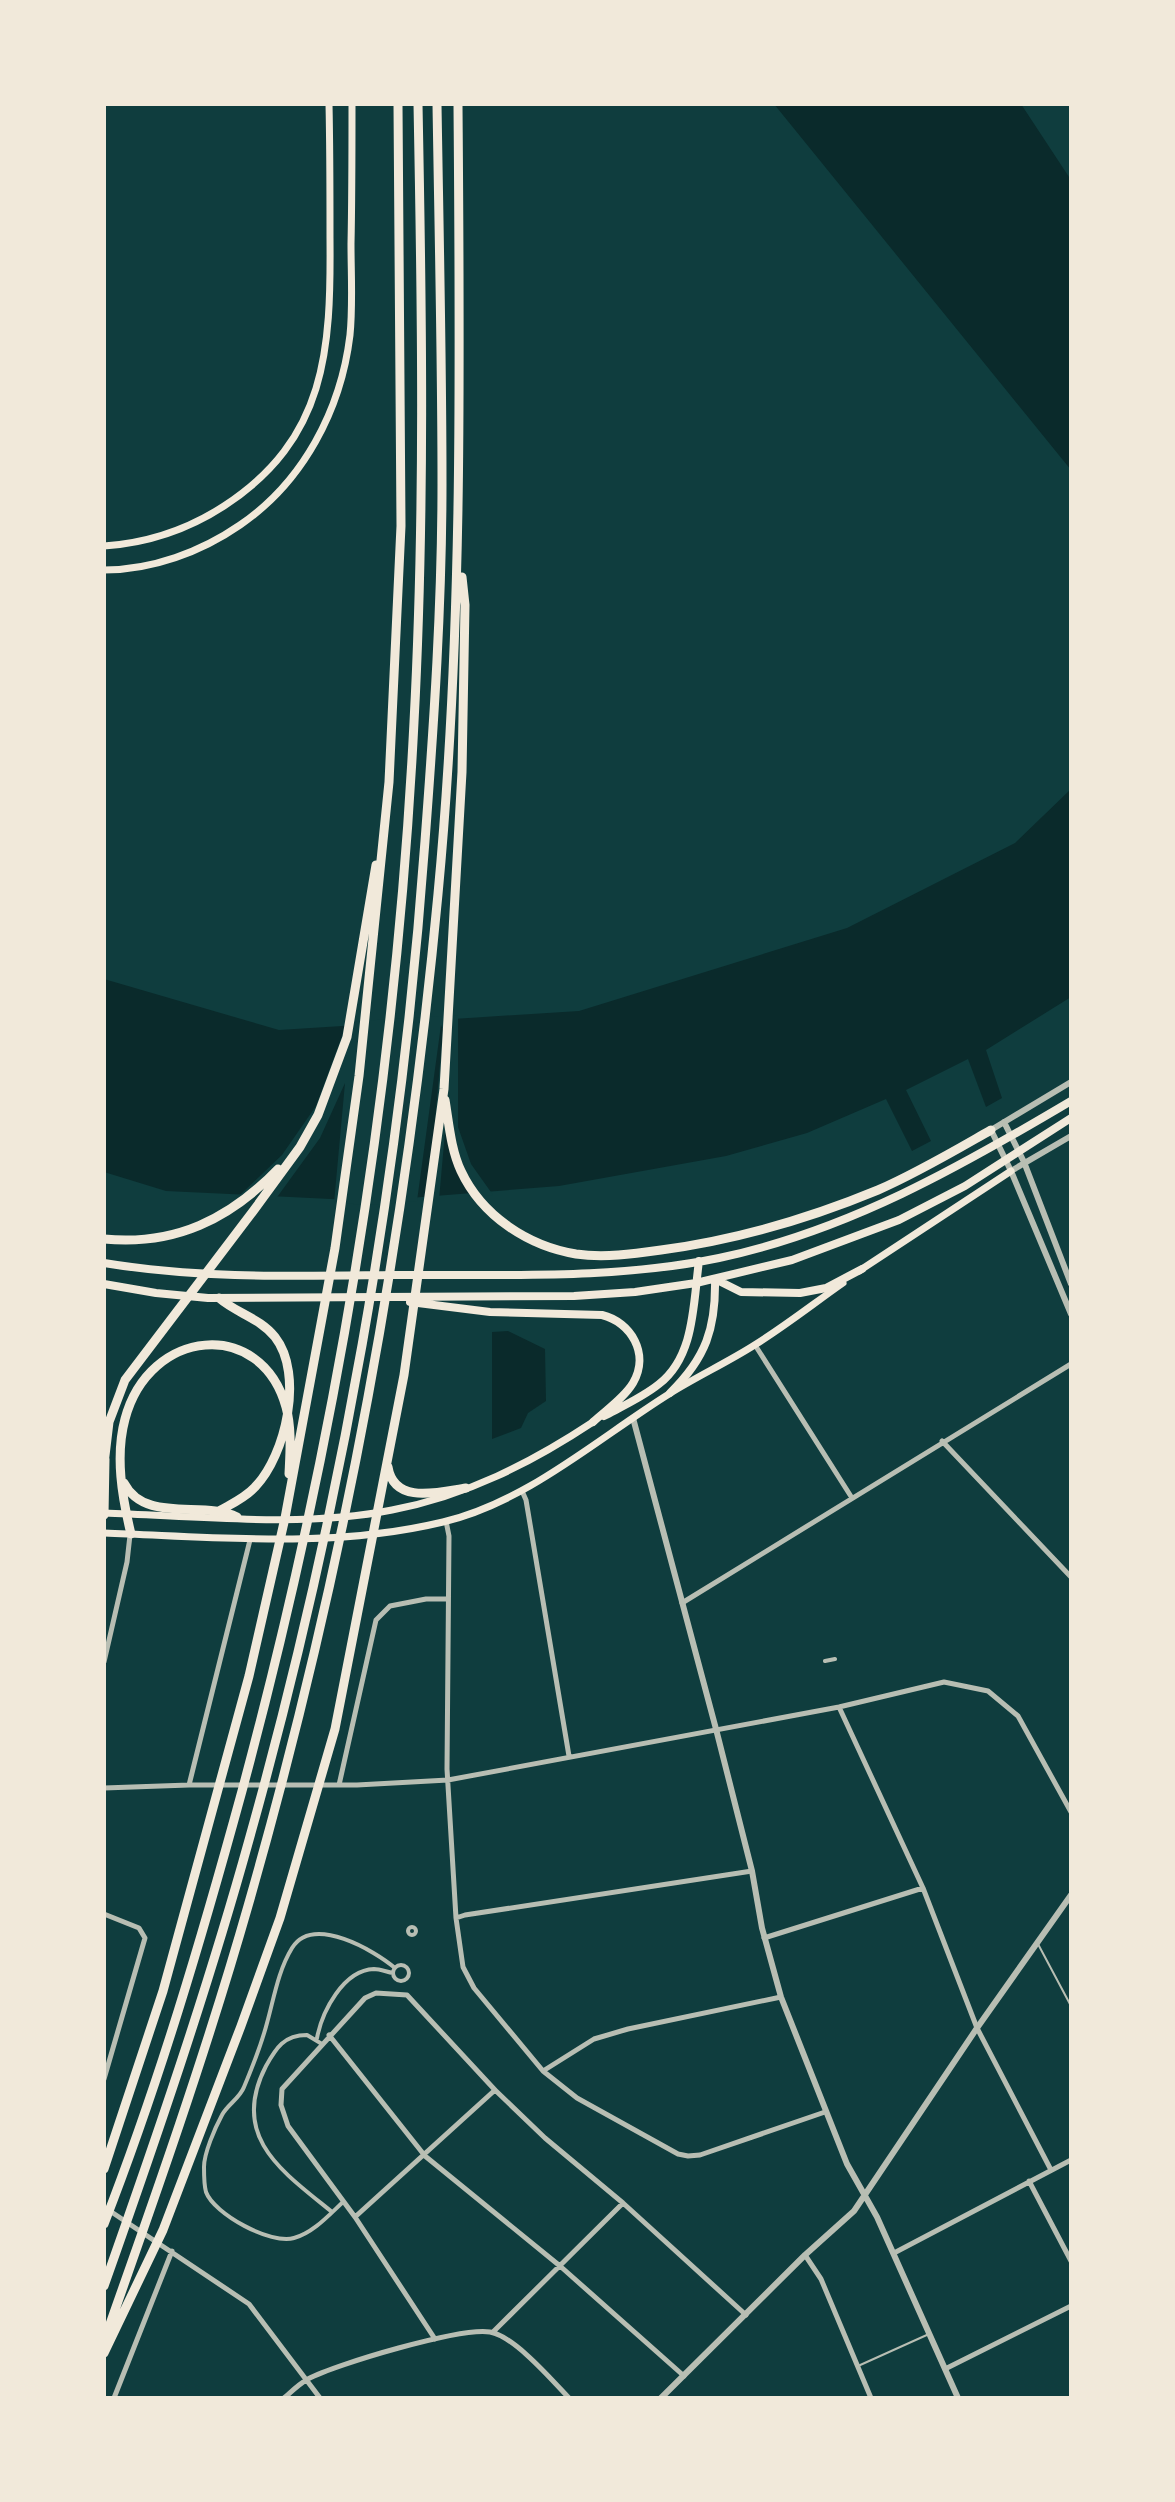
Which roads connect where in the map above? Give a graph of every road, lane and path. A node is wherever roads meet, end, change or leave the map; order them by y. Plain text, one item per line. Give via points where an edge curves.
1 (329, 104) edge
2 (352, 104) edge
3 (398, 104) edge
4 (418, 104) edge
5 (437, 104) edge
6 (458, 104) edge
7 (104, 546) edge
8 (459, 550) junction
9 (104, 570) edge
10 (389, 782) junction
11 (1071, 1082) edge
12 (444, 1089) junction
13 (1071, 1101) edge
14 (1071, 1118) edge
15 (1004, 1122) junction
16 (991, 1130) junction
17 (1011, 1136) junction
18 (1071, 1136) edge
19 (998, 1144) junction
20 (300, 1147) junction
21 (1018, 1151) junction
22 (1005, 1159) junction
23 (1024, 1162) junction
24 (1011, 1171) junction
25 (104, 1239) edge
26 (699, 1261) junction
27 (104, 1263) edge
28 (862, 1269) junction
29 (715, 1279) junction
30 (696, 1283) junction
31 (104, 1284) edge
32 (1071, 1284) edge
33 (377, 1297) junction
34 (219, 1298) junction
35 (1071, 1314) edge
36 (755, 1345) junction
37 (1071, 1364) edge
38 (670, 1393) junction
39 (633, 1418) junction
40 (593, 1422) junction
41 (942, 1441) junction
42 (388, 1452) junction
43 (105, 1460) edge
44 (122, 1480) junction
45 (466, 1488) junction
46 (522, 1491) junction
47 (852, 1498) junction
48 (219, 1511) junction
49 (104, 1513) edge
50 (126, 1513) junction
51 (376, 1513) junction
52 (237, 1517) junction
53 (285, 1518) junction
54 (446, 1521) junction
55 (104, 1533) edge
56 (131, 1534) junction
57 (371, 1536) junction
58 (250, 1540) junction
59 (1071, 1577) edge
60 (448, 1599) junction
61 (682, 1603) junction
62 (834, 1658) dead end
63 (825, 1661) dead end
64 (104, 1662) edge
65 (839, 1707) junction
66 (716, 1729) junction
67 (569, 1756) junction
68 (448, 1780) junction
69 (189, 1785) junction
70 (339, 1785) junction
71 (104, 1788) edge
72 (1071, 1812) edge
73 (752, 1871) junction
74 (923, 1888) junction
75 (1071, 1895) edge
76 (104, 1914) edge
77 (456, 1918) junction
78 (764, 1938) junction
79 (1037, 1943) junction
80 (394, 1970) junction
81 (399, 1981) junction
82 (396, 1993) junction
83 (781, 1997) junction
84 (1071, 2006) edge
85 (977, 2028) junction
86 (329, 2035) junction
87 (319, 2041) junction
88 (543, 2071) junction
89 (104, 2079) edge
90 (495, 2090) junction
91 (825, 2112) junction
92 (425, 2156) junction
93 (1071, 2160) edge
94 (104, 2169) edge
95 (1051, 2170) junction
96 (1029, 2181) junction
97 (864, 2197) junction
98 (343, 2202) junction
99 (623, 2203) junction
100 (104, 2207) edge
101 (332, 2212) junction
102 (355, 2217) junction
103 (104, 2224) edge
104 (172, 2251) junction
105 (894, 2253) junction
106 (805, 2255) junction
107 (1071, 2261) edge
108 (560, 2266) junction
109 (104, 2286) edge
110 (1071, 2306) edge
111 (747, 2315) junction
112 (493, 2332) junction
113 (930, 2333) junction
114 (435, 2339) junction
115 (104, 2341) edge
116 (104, 2353) edge
117 (857, 2366) junction
118 (945, 2369) junction
119 (684, 2376) junction
120 (308, 2379) junction
121 (114, 2398) edge
122 (284, 2398) edge
123 (320, 2398) edge
124 (569, 2398) edge
125 (661, 2398) edge
126 (871, 2398) edge
127 (958, 2398) edge

1 - 7 main road via 329,335 320,383 305,417 259,479 205,518 153,539
2 - 9 main road via 350,334 342,378 320,434 286,484 220,538 167,560
3 - 10 highway via 401,511
4 - 103 highway via 423,413 414,723 393,986 370,1164 326,1430 282,1633 180,2005
5 - 109 highway via 442,488 436,667 412,982 370,1297 323,1540 253,1824 199,2007
6 - 8 highway
8 - 12 highway via 465,605 462,772
8 - 115 highway via 447,779 424,1023 395,1245 356,1461 310,1674 247,1908 178,2131
10 - 20 highway via 347,1037
10 - 53 highway via 344,1185
11 - 15 street
12 - 16 highway via 461,1170 483,1204 524,1236 553,1249 598,1256 725,1239 779,1225 877,1190
12 - 42 highway via 404,1375
13 - 17 highway
14 - 21 highway
15 - 16 street
15 - 17 street
16 - 19 street
17 - 19 highway
17 - 21 street
18 - 23 street
19 - 22 street
19 - 26 highway via 915,1189 798,1237
20 - 25 highway via 238,1206 210,1222 150,1239
20 - 43 highway via 125,1380 109,1422
21 - 22 highway
21 - 23 street
22 - 24 street
22 - 29 highway via 965,1186 863,1235
23 - 24 street
23 - 32 street
24 - 28 main road
24 - 35 street
26 - 27 highway via 574,1274 211,1276
26 - 30 highway
28 - 29 highway via 826,1288 800,1293 741,1292
28 - 36 main road
29 - 30 highway
29 - 38 highway via 710,1334 695,1366
30 - 33 highway via 574,1296
30 - 40 highway via 679,1363 648,1393
31 - 34 highway
33 - 34 highway
33 - 40 highway via 490,1312 602,1315 618,1321 638,1348 638,1372 627,1391
34 - 48 highway via 276,1339 290,1382 285,1421 271,1463 248,1493
36 - 38 main road
36 - 47 street
37 - 41 street
38 - 39 main road
39 - 46 main road
39 - 61 street
40 - 45 main road via 524,1464
41 - 47 street
41 - 59 street
42 - 45 highway via 389,1476 397,1488 415,1493
42 - 51 highway
43 - 49 highway
44 - 48 highway via 135,1497 159,1507
44 - 50 highway
44 - 53 highway via 125,1418 145,1375 161,1360 193,1346 231,1349 257,1362 286,1406 290,1432
45 - 51 main road
46 - 54 main road
46 - 67 street
47 - 61 street
48 - 52 highway
49 - 50 main road
50 - 52 main road
50 - 56 highway
51 - 52 main road via 312,1519
51 - 57 highway
53 - 94 highway via 221,1783 163,1991
54 - 57 main road
54 - 60 street
55 - 56 main road
56 - 58 main road
56 - 64 street
57 - 58 main road
57 - 116 highway via 335,1729 280,1918 163,2230
58 - 69 street
60 - 68 street
60 - 70 street via 390,1606 376,1620
61 - 66 street
62 - 63 street
65 - 66 street
65 - 72 street via 944,1682 988,1691 1018,1716
65 - 74 street
66 - 67 street
66 - 73 street
67 - 68 street
68 - 70 street
68 - 77 street
69 - 70 street
69 - 71 street
73 - 77 street
73 - 78 street
74 - 78 street
74 - 85 street
75 - 79 street
76 - 89 street via 139,1928 145,1938
77 - 88 street via 463,1967 474,1988
78 - 83 street
79 - 84 lane
79 - 85 street
80 - 81 street
80 - 81 street via 408,1970 406,1979
80 - 87 street via 363,1971 340,1989 328,2003
80 - 101 street via 378,1953 337,1936 300,1940 292,1948 243,2090 222,2114 204,2164 206,2192 218,2209 256,2231 292,2239
81 - 82 street
82 - 86 street via 365,1998
82 - 90 street via 407,1995
83 - 88 street via 594,2039
83 - 91 street
85 - 95 street
85 - 97 street
86 - 87 street
86 - 92 street
87 - 98 street via 282,2089 281,2105 288,2126
87 - 101 street via 307,2035 284,2039 261,2075 253,2112 258,2134 276,2166
88 - 91 street via 577,2098 688,2156
90 - 92 street
90 - 99 street
91 - 97 street
92 - 102 street
92 - 108 street
93 - 95 street
95 - 96 street
96 - 105 street
96 - 107 street
97 - 105 street
97 - 106 street
98 - 101 street
98 - 102 street
99 - 108 street
99 - 111 street
100 - 104 street
102 - 114 street
104 - 120 street via 249,2304
104 - 121 street
105 - 113 street
106 - 111 street
106 - 117 street via 821,2279
108 - 112 street
108 - 119 street
110 - 118 street
111 - 119 street
112 - 114 street via 464,2331
112 - 124 street via 522,2351
113 - 117 lane
113 - 118 street
114 - 120 street
117 - 126 street
118 - 127 street
119 - 125 street
120 - 122 street
120 - 123 street

